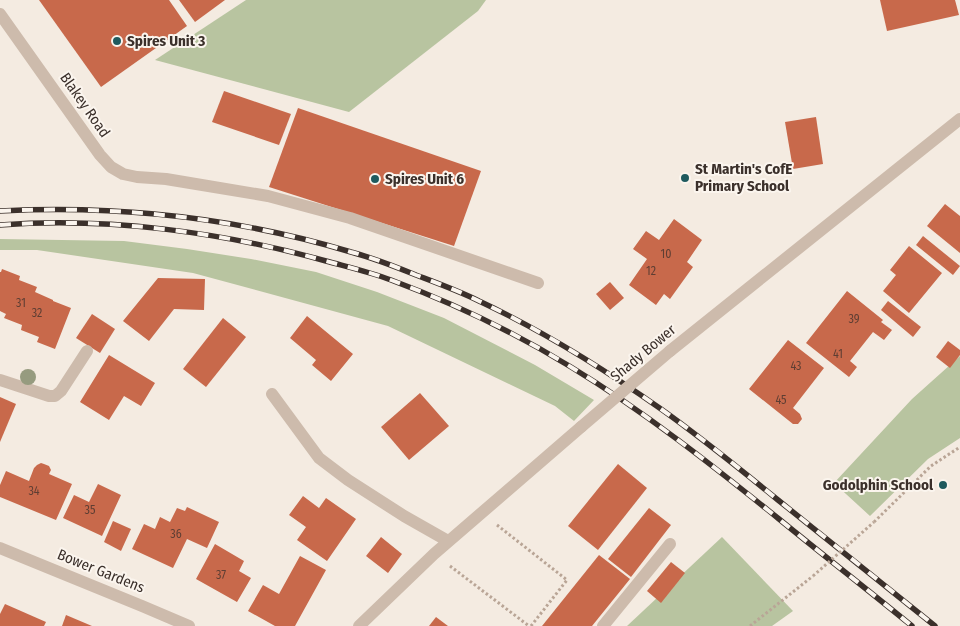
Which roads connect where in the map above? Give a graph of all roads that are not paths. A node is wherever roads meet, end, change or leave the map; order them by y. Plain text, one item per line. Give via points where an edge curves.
1 (0, 14) edge
2 (960, 119) edge
3 (538, 283) dead end
4 (87, 351) dead end
5 (4, 381) edge
6 (272, 394) dead end
7 (448, 541) junction
8 (670, 544) dead end
9 (0, 548) edge
10 (363, 625) edge
11 (189, 626) edge
12 (603, 626) edge

1 - 3 street, Blakey Road via 96,150 111,167 123,174 268,196 350,218
2 - 7 street, Shady Bower, bridge via 670,351
4 - 5 street via 61,392 55,396
6 - 7 street via 319,458 348,480
7 - 10 street, Shady Bower
8 - 12 street
9 - 11 street, Bower Gardens

